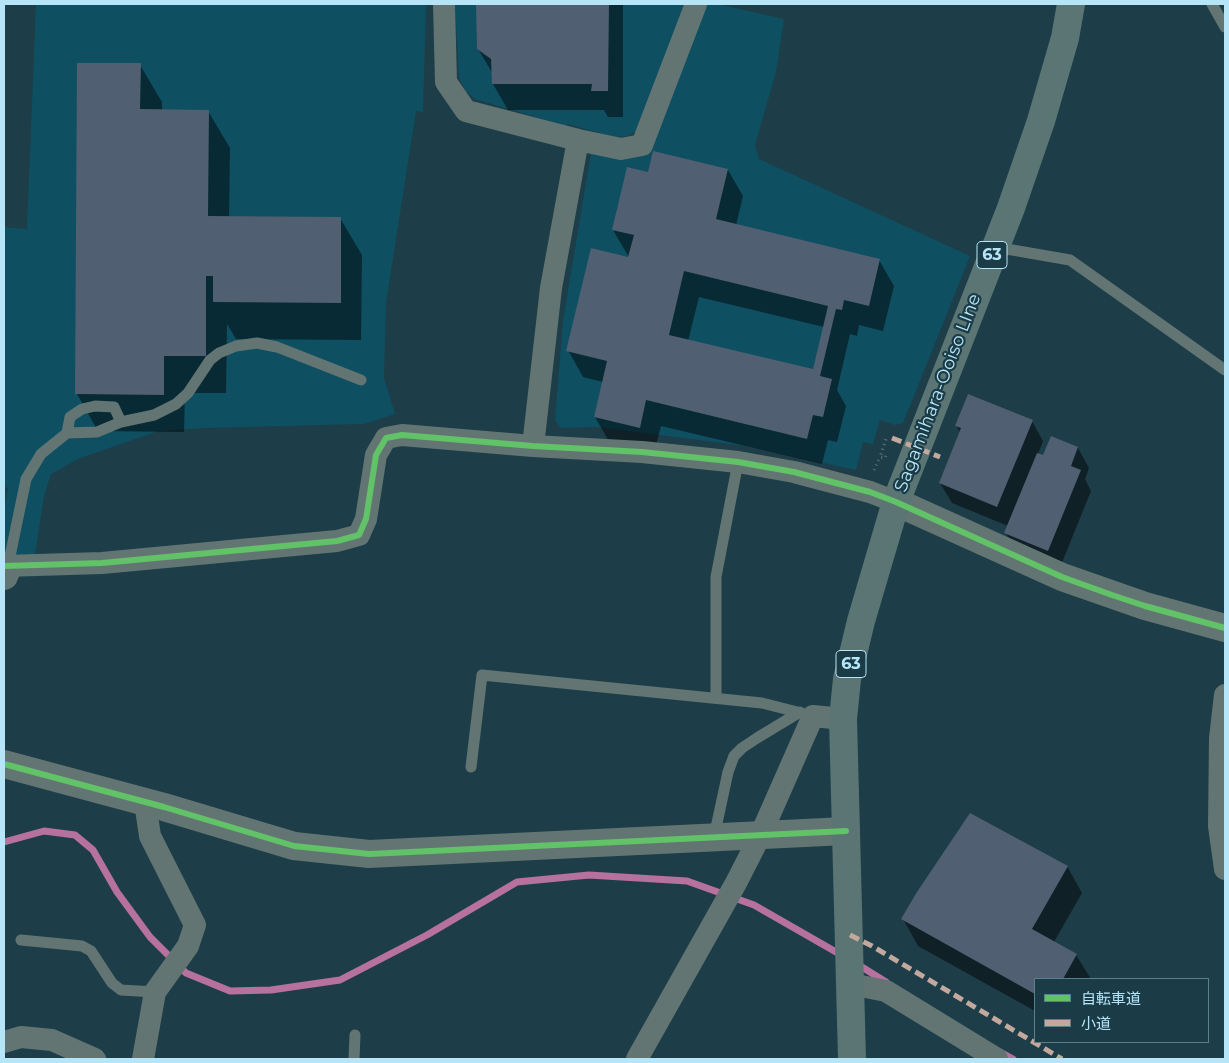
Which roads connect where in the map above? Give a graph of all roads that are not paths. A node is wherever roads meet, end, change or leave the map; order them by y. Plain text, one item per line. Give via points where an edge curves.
1 (444, 4) edge
2 (696, 4) edge
3 (1071, 4) edge
4 (1212, 4) edge
5 (1225, 27) edge
6 (578, 140) junction
7 (995, 247) junction
8 (1225, 370) edge
9 (361, 380) dead end
10 (121, 422) junction
11 (67, 433) junction
12 (533, 446) junction
13 (738, 462) junction
14 (896, 502) junction
15 (5, 570) edge
16 (1225, 628) edge
17 (1225, 695) edge
18 (716, 698) junction
19 (807, 714) junction
20 (843, 719) junction
21 (4, 764) edge
22 (471, 767) dead end
23 (145, 802) junction
24 (846, 831) junction
25 (761, 834) junction
26 (713, 838) junction
27 (1225, 869) edge
28 (20, 940) dead end
29 (851, 984) junction
30 (155, 992) junction
31 (355, 1035) dead end
32 (4, 1042) edge
33 (94, 1059) edge
34 (143, 1059) edge
35 (354, 1059) edge
36 (637, 1059) edge
37 (852, 1059) edge
38 (997, 1059) edge

1 - 6 street via 446,82 466,111
2 - 6 street via 642,145 621,150
3 - 7 main road, Sagamihara-Ooiso LIne / 63 via 1065,38 1041,121
4 - 5 lane
6 - 12 street via 551,288
7 - 8 lane via 1070,260
7 - 14 main road, Sagamihara-Ooiso LIne / 63
9 - 10 lane via 277,347 257,343 236,346 210,360 188,393 176,404 154,415
10 - 11 lane via 97,432
10 - 11 lane via 114,407 95,406 70,417
11 - 15 lane via 41,454 26,479
12 - 13 street
12 - 15 street via 402,434 386,438 376,455 366,519 359,535 337,541
13 - 14 street via 794,472
13 - 18 lane via 716,577
14 - 16 street via 1062,577 1145,606
14 - 20 main road, Sagamihara-Ooiso LIne / 63 via 861,621 847,679
17 - 27 street via 1220,738 1219,826
18 - 19 lane via 762,703
18 - 22 lane via 482,675
19 - 20 street
19 - 25 street
19 - 26 lane via 757,738 734,756
20 - 24 main road, Sagamihara-Ooiso LIne / 63
21 - 23 street
23 - 26 street via 294,846 369,854
23 - 30 street via 150,836 195,925 188,946
24 - 25 street
24 - 29 main road, Sagamihara-Ooiso LIne / 63
25 - 26 street
25 - 36 street via 723,909
28 - 30 lane via 82,946 91,951 112,983 121,990
29 - 37 main road, Sagamihara-Ooiso LIne / 63
29 - 38 street via 886,992
30 - 34 street
31 - 35 lane
32 - 33 street via 21,1037 52,1040

